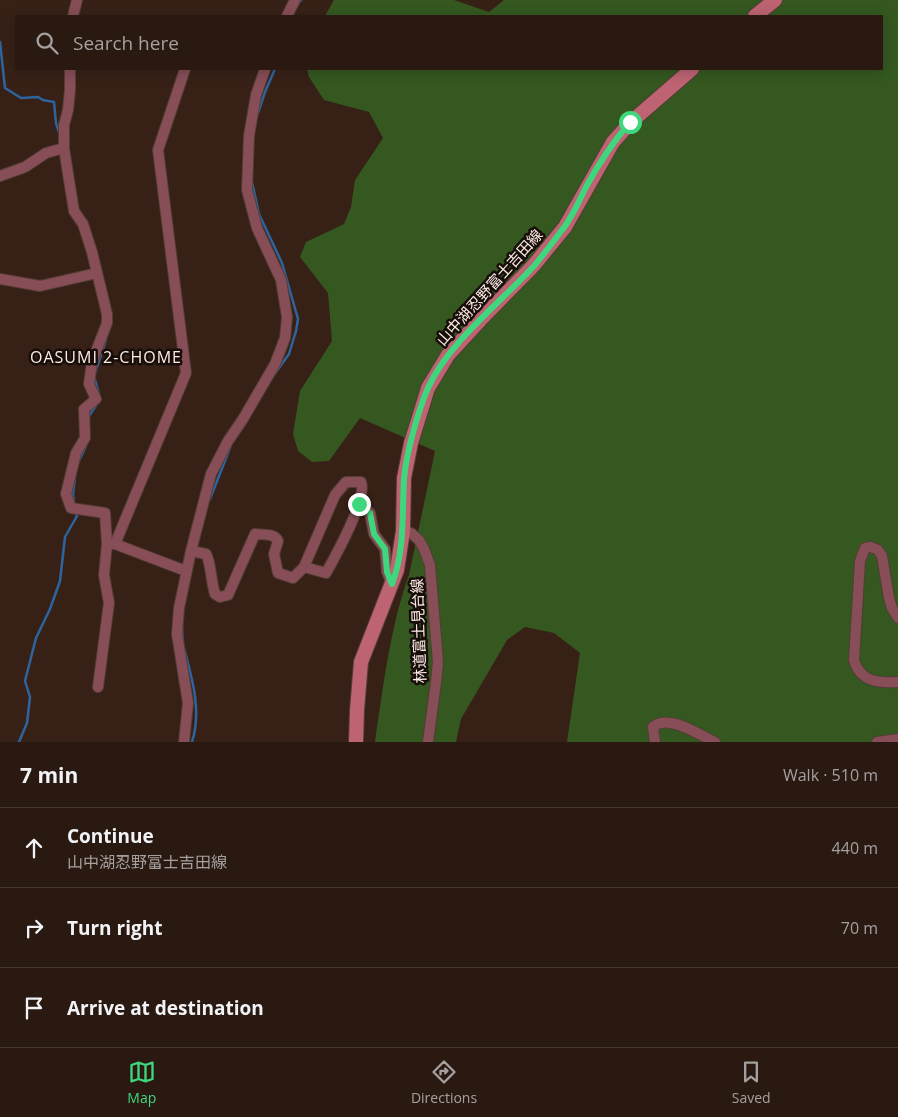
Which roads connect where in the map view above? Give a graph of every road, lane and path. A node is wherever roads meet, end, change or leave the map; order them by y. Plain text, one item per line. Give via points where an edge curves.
1 (77, 0) edge
2 (295, 0) edge
3 (775, 0) edge
4 (73, 15) edge
5 (287, 15) edge
6 (756, 15) edge
7 (70, 70) edge
8 (185, 70) edge
9 (265, 70) edge
10 (691, 70) edge
11 (64, 148) junction
12 (0, 176) edge
13 (97, 273) junction
14 (0, 279) edge
15 (359, 504) junction
16 (403, 531) junction
17 (111, 544) junction
18 (191, 551) junction
19 (304, 567) junction
20 (186, 572) junction
21 (392, 584) junction
22 (898, 618) edge
23 (898, 682) edge
24 (98, 687) dead end
25 (898, 739) edge
26 (184, 742) edge
27 (356, 742) edge
28 (428, 742) edge
29 (655, 742) edge
30 (715, 742) edge
31 (878, 742) edge

1 - 4 street
2 - 5 street
3 - 6 main road
7 - 11 street
8 - 17 street via 158,150 186,373
9 - 18 street via 256,95 249,136 247,190 257,228 281,280 288,317 275,364 211,474
10 - 16 main road, 山中湖忍野富士吉田線 via 630,122 598,165 564,228 534,265 448,355 428,388 411,442 404,478
11 - 12 street via 46,153 25,167
11 - 13 street via 74,211 83,224
13 - 14 street via 40,286
13 - 17 street via 107,323 92,362 89,384 96,399 84,409 85,438 76,453 66,494 71,508 105,513
15 - 19 street via 326,573
15 - 19 street via 364,487 361,482 346,482 335,495
15 - 21 street via 370,513 374,534 385,549 387,572
16 - 21 main road, 山中湖忍野富士吉田線 via 398,570
16 - 28 street, 林道富士見台線 via 419,540 430,565 438,662
17 - 20 street
17 - 24 street via 104,575 109,603
18 - 19 street via 206,554 210,560 215,594 220,597 228,596 255,534 277,538 274,554 278,573 294,578
18 - 20 street
20 - 26 street via 177,634 188,703
21 - 27 main road, 山中湖忍野富士吉田線 via 361,662
22 - 23 street via 889,598 882,556 878,550 865,548 860,562 854,660 858,669 871,681
25 - 31 street
29 - 30 street via 653,727 664,722 674,722

